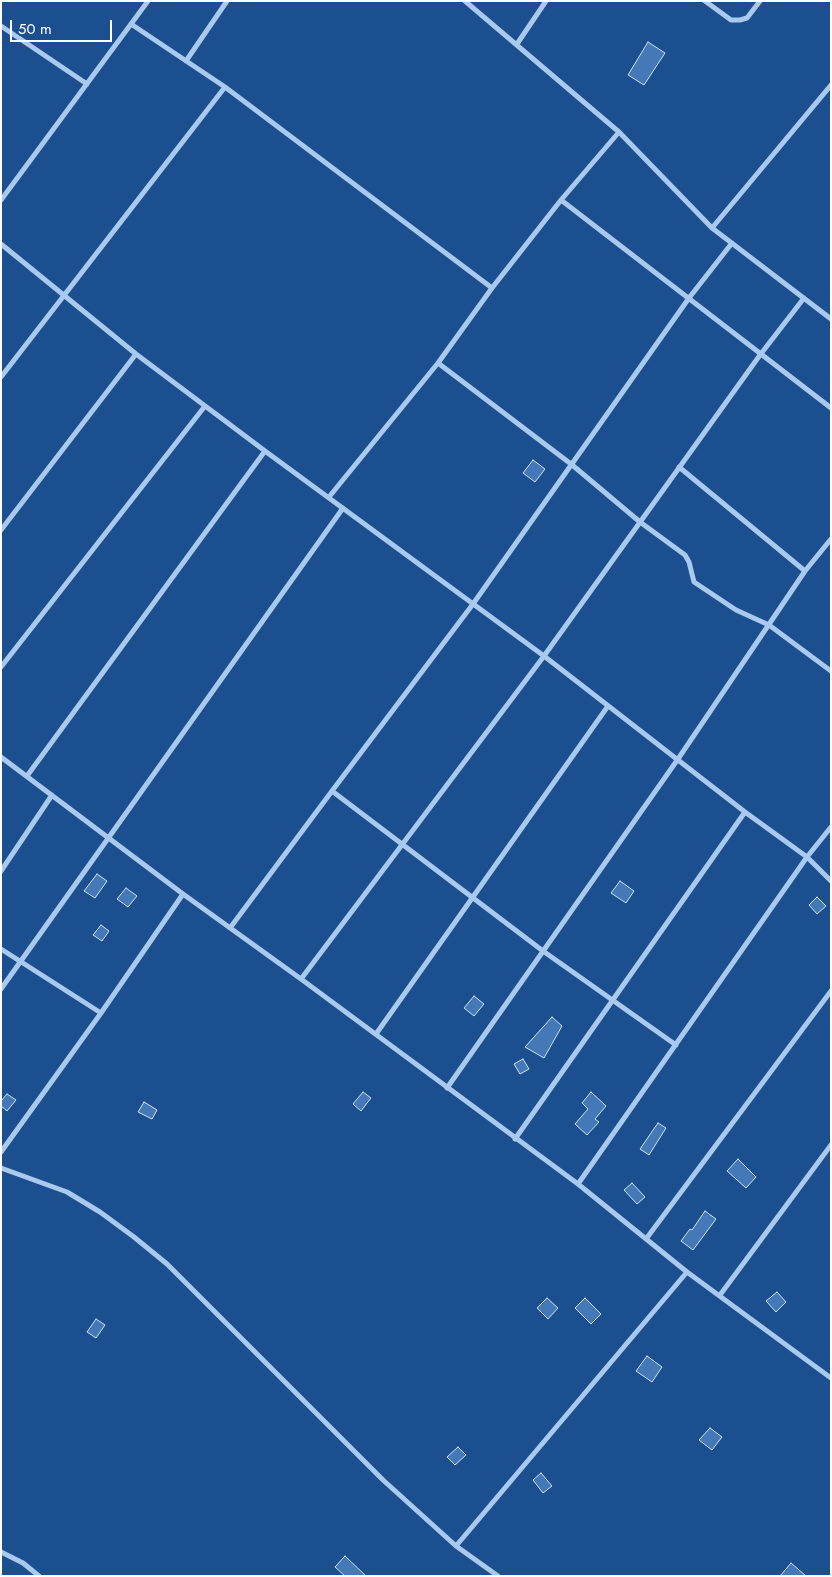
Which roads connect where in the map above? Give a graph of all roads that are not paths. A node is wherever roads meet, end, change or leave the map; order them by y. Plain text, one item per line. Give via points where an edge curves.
1 (148, 1) edge
2 (227, 1) edge
3 (465, 1) edge
4 (546, 1) edge
5 (705, 1) edge
6 (760, 1) edge
7 (131, 24) junction
8 (1, 26) edge
9 (517, 44) junction
10 (186, 62) junction
11 (87, 84) junction
12 (831, 85) edge
13 (225, 87) junction
14 (619, 132) junction
15 (1, 200) edge
16 (562, 200) junction
17 (712, 228) junction
18 (732, 242) junction
19 (1, 244) edge
20 (492, 288) junction
21 (64, 295) junction
22 (689, 298) junction
23 (804, 298) junction
24 (831, 319) edge
25 (136, 354) junction
26 (760, 355) junction
27 (438, 362) junction
28 (1, 377) edge
29 (205, 406) junction
30 (831, 408) edge
31 (265, 451) junction
32 (572, 464) junction
33 (679, 467) junction
34 (329, 497) junction
35 (343, 508) junction
36 (640, 522) junction
37 (1, 530) edge
38 (831, 539) edge
39 (805, 571) junction
40 (473, 604) junction
41 (769, 625) junction
42 (544, 656) junction
43 (1, 667) edge
44 (831, 671) edge
45 (608, 706) junction
46 (1, 757) edge
47 (678, 759) junction
48 (27, 776) junction
49 (332, 791) junction
50 (52, 794) junction
51 (745, 812) junction
52 (831, 827) edge
53 (109, 838) junction
54 (403, 844) junction
55 (807, 857) junction
56 (1, 871) edge
57 (831, 881) edge
58 (183, 894) junction
59 (473, 897) junction
60 (230, 928) junction
61 (1, 949) edge
62 (543, 951) junction
63 (21, 962) junction
64 (301, 979) junction
65 (1, 989) edge
66 (831, 991) edge
67 (612, 1001) junction
68 (101, 1013) junction
69 (376, 1034) junction
70 (676, 1045) junction
71 (447, 1088) junction
72 (516, 1139) junction
73 (831, 1145) edge
74 (1, 1152) edge
75 (1, 1168) edge
76 (578, 1184) junction
77 (646, 1239) junction
78 (687, 1272) junction
79 (720, 1295) junction
80 (831, 1378) edge
81 (456, 1546) junction
82 (1, 1552) edge
83 (39, 1576) edge
84 (498, 1576) edge

1 - 7 street
2 - 10 street
3 - 9 street
4 - 9 street
5 - 6 street via 731,20 740,20 747,18
7 - 10 street
7 - 11 street
8 - 11 street
9 - 14 street
10 - 13 street
11 - 15 street
12 - 17 street
13 - 20 street
13 - 21 street
14 - 16 street
14 - 17 street
16 - 20 street
16 - 22 street
17 - 18 street
18 - 22 street
18 - 23 street
19 - 21 street
20 - 27 street
21 - 25 street
21 - 28 street
22 - 26 street
22 - 32 street
23 - 24 street
23 - 26 street
25 - 29 street
25 - 37 street
26 - 30 street
26 - 33 street
27 - 32 street
27 - 34 street
29 - 31 street
29 - 43 street
31 - 34 street
31 - 48 street
32 - 36 street
32 - 40 street
33 - 36 street
33 - 39 street
34 - 35 street
35 - 40 street
35 - 53 street
36 - 41 street via 685,555 694,582 736,610
36 - 42 street
38 - 39 street
39 - 41 street
40 - 42 street
40 - 49 street
41 - 44 street
41 - 47 street
42 - 45 street
42 - 54 street
45 - 47 street
45 - 59 street
46 - 48 street
47 - 51 street
47 - 62 street
48 - 50 street
49 - 54 street
49 - 60 street
50 - 53 street
50 - 56 street
51 - 55 street
51 - 67 street
52 - 55 street
53 - 58 street
53 - 63 street
54 - 59 street
54 - 64 street
55 - 57 street
55 - 70 street
58 - 60 street
58 - 68 street
59 - 62 street
59 - 69 street
60 - 64 street
61 - 63 street
62 - 67 street
62 - 71 street
63 - 65 street
63 - 68 street
64 - 69 street
66 - 77 street
67 - 70 street
67 - 72 street
68 - 74 street
69 - 71 street
70 - 76 street
71 - 72 street
72 - 76 street
73 - 79 street
75 - 81 street via 67,1192 100,1212 167,1264 383,1480
76 - 77 street
77 - 78 street
78 - 79 street
78 - 81 street
79 - 80 street
81 - 84 street
82 - 83 street

